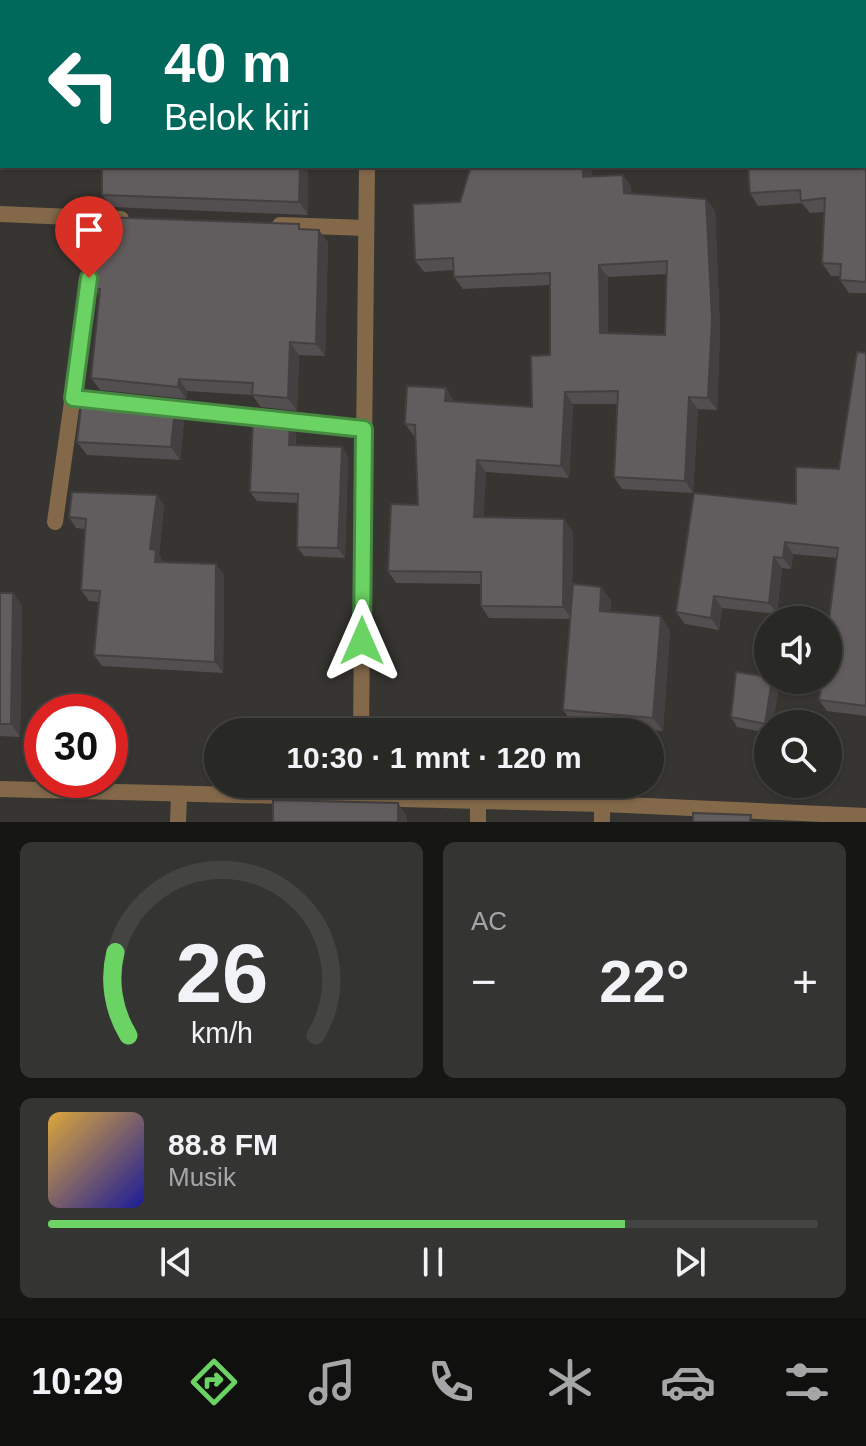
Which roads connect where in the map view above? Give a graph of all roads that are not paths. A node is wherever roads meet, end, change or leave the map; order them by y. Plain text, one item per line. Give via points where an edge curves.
1 (367, 168) edge
2 (0, 214) edge
3 (98, 218) junction
4 (145, 219) edge
5 (256, 224) edge
6 (366, 228) junction
7 (134, 405) edge
8 (364, 429) junction
9 (55, 522) dead end
10 (361, 718) edge
11 (0, 789) edge
12 (204, 795) edge
13 (179, 796) junction
14 (431, 798) edge
15 (478, 802) junction
16 (602, 804) junction
17 (866, 816) edge
18 (834, 818) edge
19 (178, 822) edge
20 (478, 822) edge
21 (602, 822) edge

1 - 6 street
2 - 3 street
3 - 4 street
3 - 9 street via 80,399
5 - 6 street
6 - 8 street
7 - 8 street
8 - 10 street
11 - 13 street
12 - 13 street
13 - 19 street
14 - 15 street
15 - 16 street
15 - 20 street
16 - 18 street
16 - 21 street
17 - 18 street

